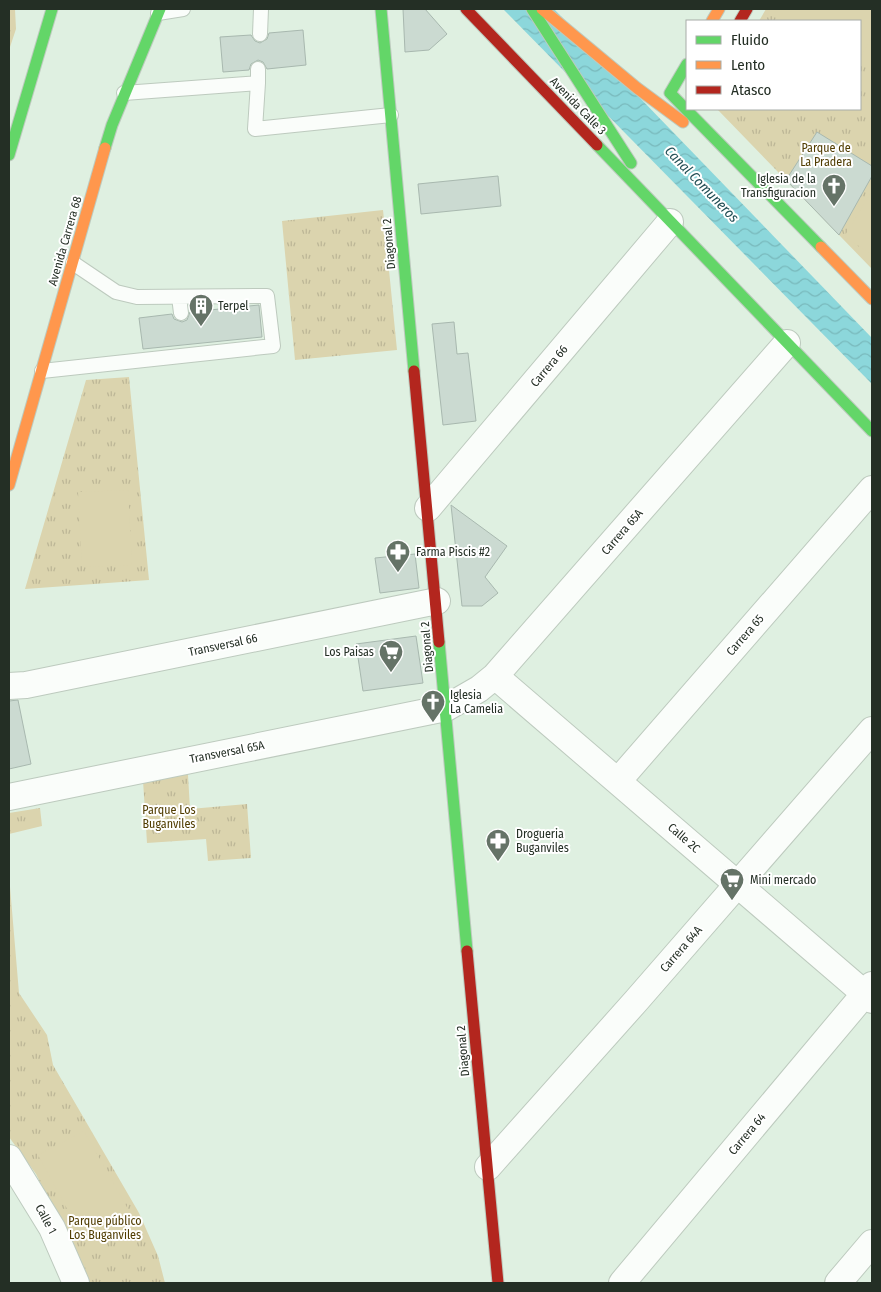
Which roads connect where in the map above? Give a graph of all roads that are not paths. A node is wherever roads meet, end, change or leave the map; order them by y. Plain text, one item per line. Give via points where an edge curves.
1 (39, 9) edge
2 (52, 9) edge
3 (183, 9) edge
4 (261, 9) edge
5 (381, 9) edge
6 (466, 9) edge
7 (532, 9) edge
8 (542, 9) edge
9 (719, 9) edge
10 (747, 9) edge
11 (159, 11) edge
12 (713, 20) edge
13 (741, 20) edge
14 (260, 34) dead end
15 (41, 43) junction
16 (686, 66) edge
17 (124, 93) junction
18 (24, 103) junction
19 (686, 107) edge
20 (689, 110) edge
21 (9, 115) edge
22 (391, 116) junction
23 (9, 155) edge
24 (739, 162) junction
25 (670, 222) junction
26 (73, 263) junction
27 (179, 297) junction
28 (872, 299) edge
29 (180, 313) dead end
30 (787, 343) junction
31 (42, 370) junction
32 (872, 430) edge
33 (9, 485) edge
34 (872, 489) edge
35 (428, 508) junction
36 (436, 601) junction
37 (495, 676) junction
38 (9, 686) edge
39 (446, 708) junction
40 (872, 730) edge
41 (618, 781) junction
42 (9, 796) edge
43 (738, 884) junction
44 (870, 993) edge
45 (9, 1158) edge
46 (488, 1167) junction
47 (872, 1243) edge
48 (76, 1283) edge
49 (498, 1283) edge
50 (622, 1283) edge
51 (838, 1283) edge

1 - 15 main road
2 - 15 main road
3 - 11 lane
4 - 14 lane
5 - 22 main road, Diagonal 2
6 - 25 main road, Avenida Calle 3
7 - 25 main road, Avenida Calle 3
8 - 24 main road via 638,88
9 - 12 main road
10 - 13 main road
11 - 17 main road, Avenida Carrera 68
15 - 18 main road
16 - 19 main road via 670,93
17 - 22 lane via 258,76 255,129
17 - 26 main road, Avenida Carrera 68
18 - 21 lane
18 - 23 main road
20 - 24 main road
22 - 35 main road, Diagonal 2
24 - 28 main road
25 - 30 main road, Avenida Calle 3
25 - 35 street, Carrera 66
26 - 27 lane via 116,292 137,297
26 - 31 main road, Avenida Carrera 68
27 - 29 lane
27 - 31 lane via 267,296 273,346 185,350
30 - 32 main road, Avenida Calle 3
30 - 37 street, Carrera 65A
31 - 33 main road, Avenida Carrera 68
34 - 41 street, Carrera 65
35 - 36 main road, Diagonal 2
36 - 38 street, Transversal 66
36 - 39 main road, Diagonal 2
37 - 39 street, Carrera 65A
37 - 41 street, Calle 2C
39 - 42 street, Transversal 65A
39 - 46 main road, Diagonal 2
40 - 43 street, Carrera 64A
41 - 43 street, Calle 2C
43 - 44 street, Calle 2C
43 - 46 street, Carrera 64A
44 - 50 street, Carrera 64
45 - 48 street, Calle 1 via 52,1228
46 - 49 main road, Diagonal 2
47 - 51 street

